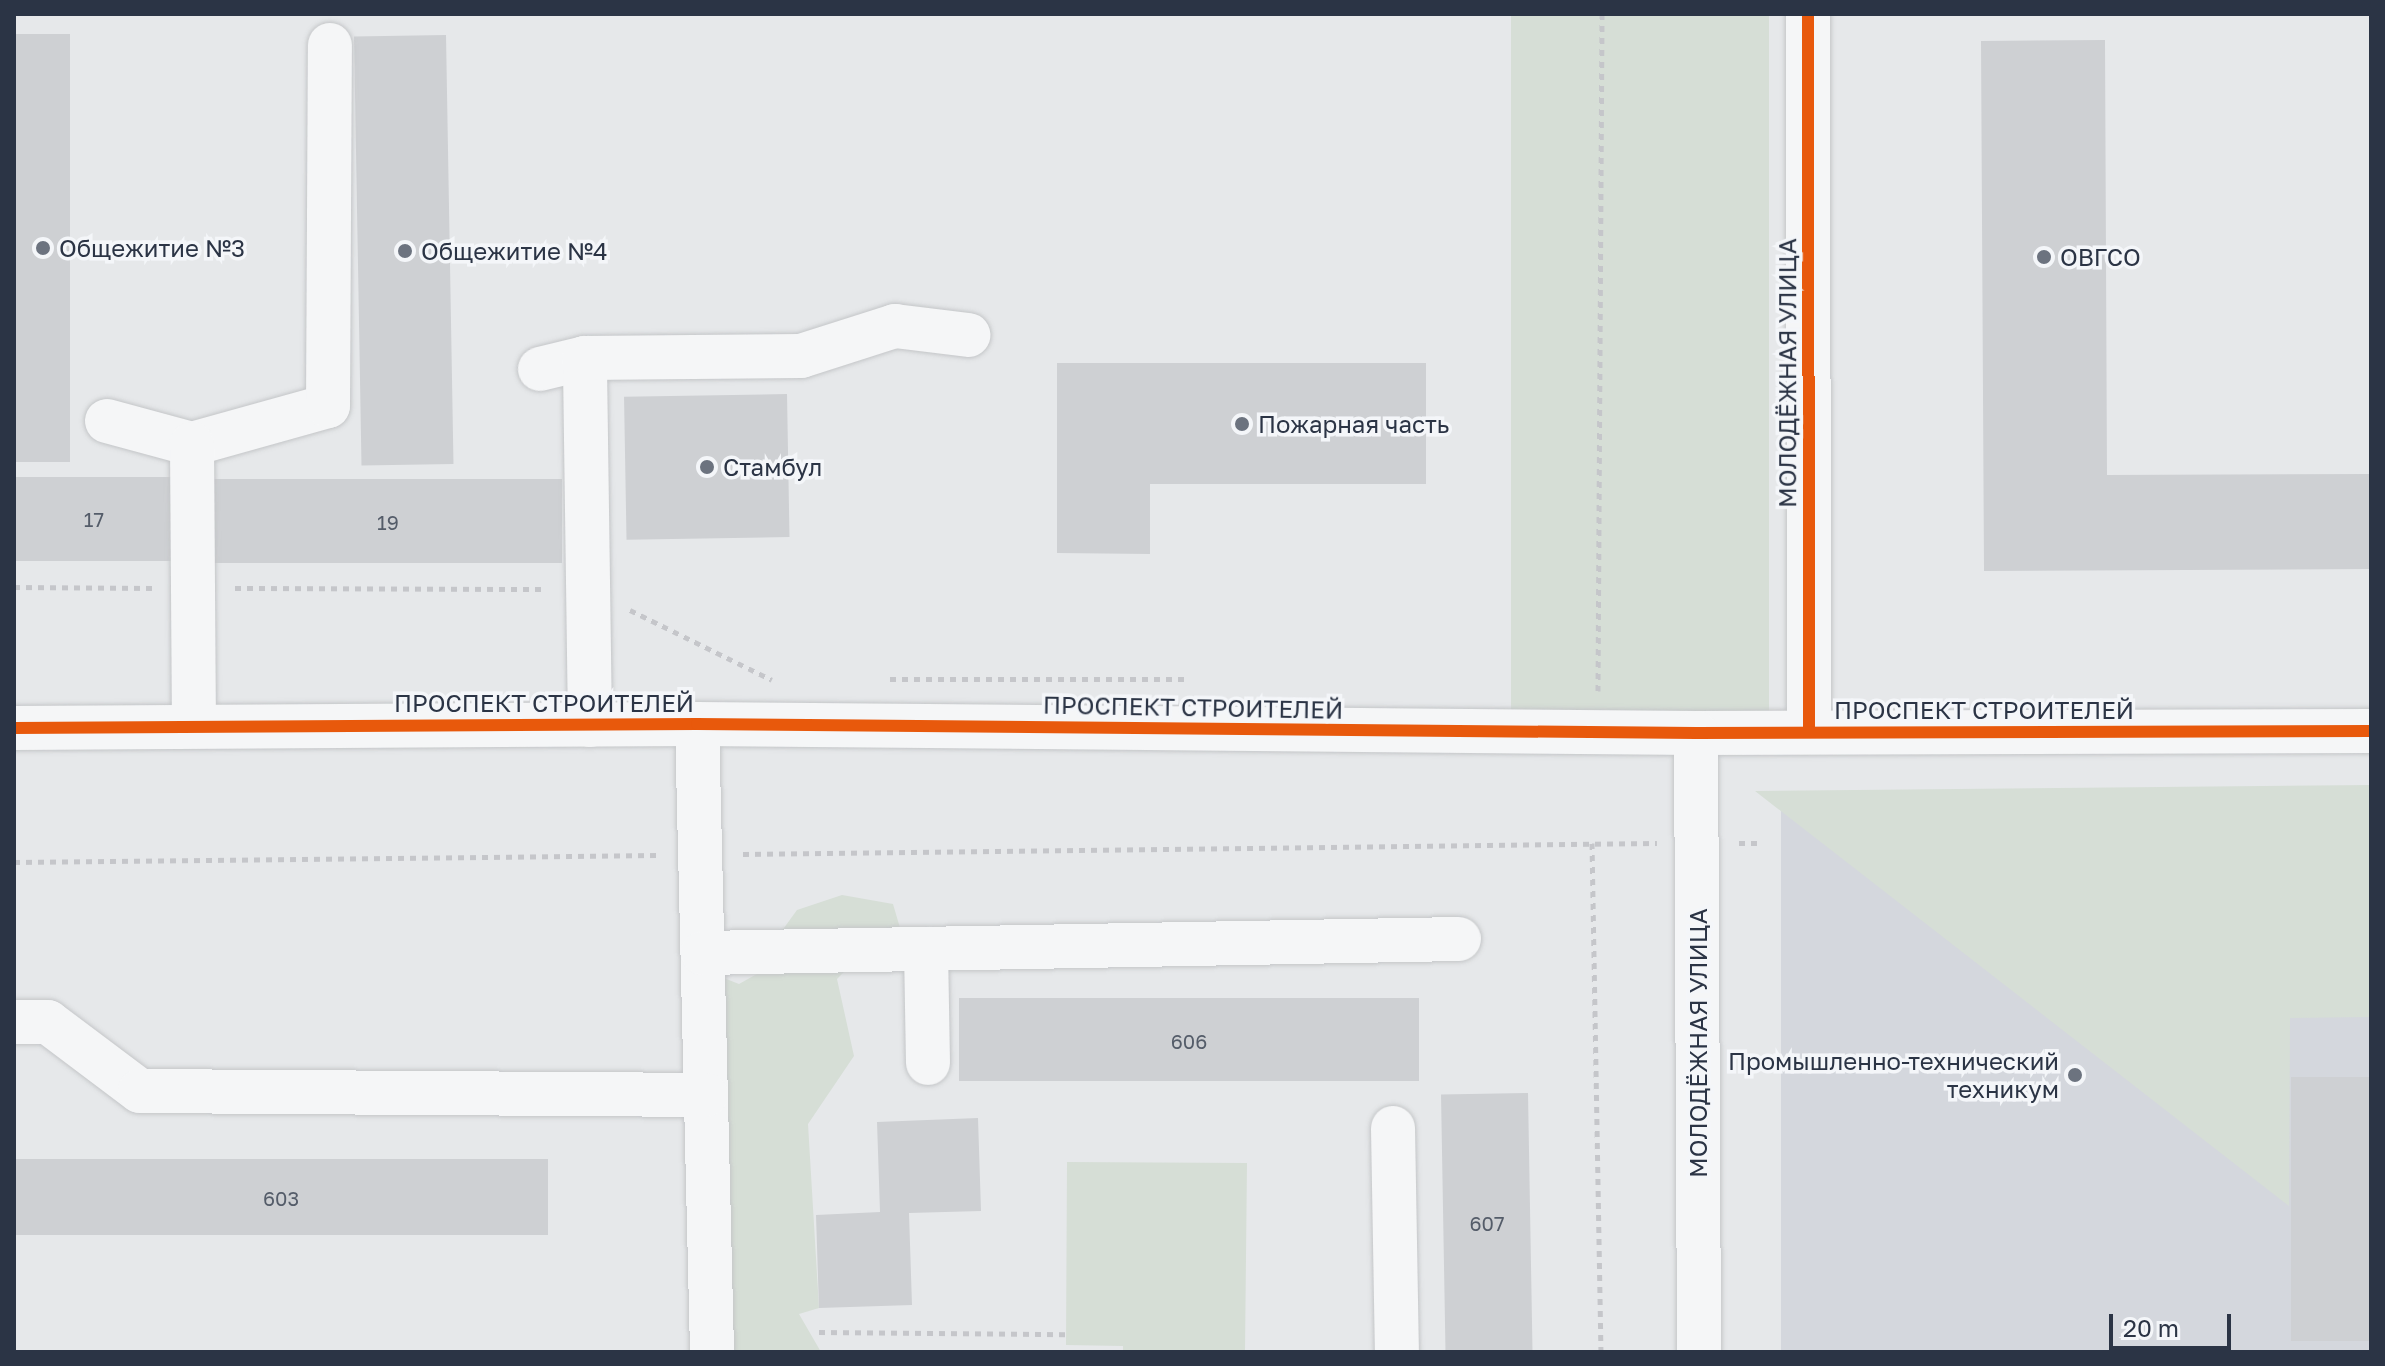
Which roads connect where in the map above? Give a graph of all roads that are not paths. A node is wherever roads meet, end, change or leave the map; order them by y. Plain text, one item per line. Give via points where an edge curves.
1 (1808, 14) edge
2 (330, 45) dead end
3 (968, 335) dead end
4 (585, 358) junction
5 (540, 369) dead end
6 (107, 421) dead end
7 (192, 444) junction
8 (697, 724) junction
9 (590, 725) junction
10 (194, 726) junction
11 (14, 728) edge
12 (2371, 731) edge
13 (1809, 732) junction
14 (1696, 733) junction
15 (1459, 939) dead end
16 (926, 949) junction
17 (703, 953) junction
18 (14, 1022) edge
19 (928, 1063) dead end
20 (706, 1095) junction
21 (1393, 1128) dead end
22 (712, 1352) edge
23 (1397, 1352) edge
24 (1699, 1352) edge

1 - 13 street, МОЛОДЁЖНАЯ УЛИЦА
2 - 7 street via 328,406
3 - 4 street via 895,326 801,356
4 - 5 street
4 - 9 street
6 - 7 street
7 - 10 street
8 - 9 street, ПРОСПЕКТ СТРОИТЕЛЕЙ
8 - 14 street, ПРОСПЕКТ СТРОИТЕЛЕЙ
8 - 17 street
9 - 10 street, ПРОСПЕКТ СТРОИТЕЛЕЙ
10 - 11 street, ПРОСПЕКТ СТРОИТЕЛЕЙ
12 - 13 street, ПРОСПЕКТ СТРОИТЕЛЕЙ
13 - 14 street, ПРОСПЕКТ СТРОИТЕЛЕЙ
14 - 24 street, МОЛОДЁЖНАЯ УЛИЦА
15 - 16 street
16 - 17 street
16 - 19 street
17 - 20 street
18 - 20 street via 48,1022 140,1091
20 - 22 street
21 - 23 street

